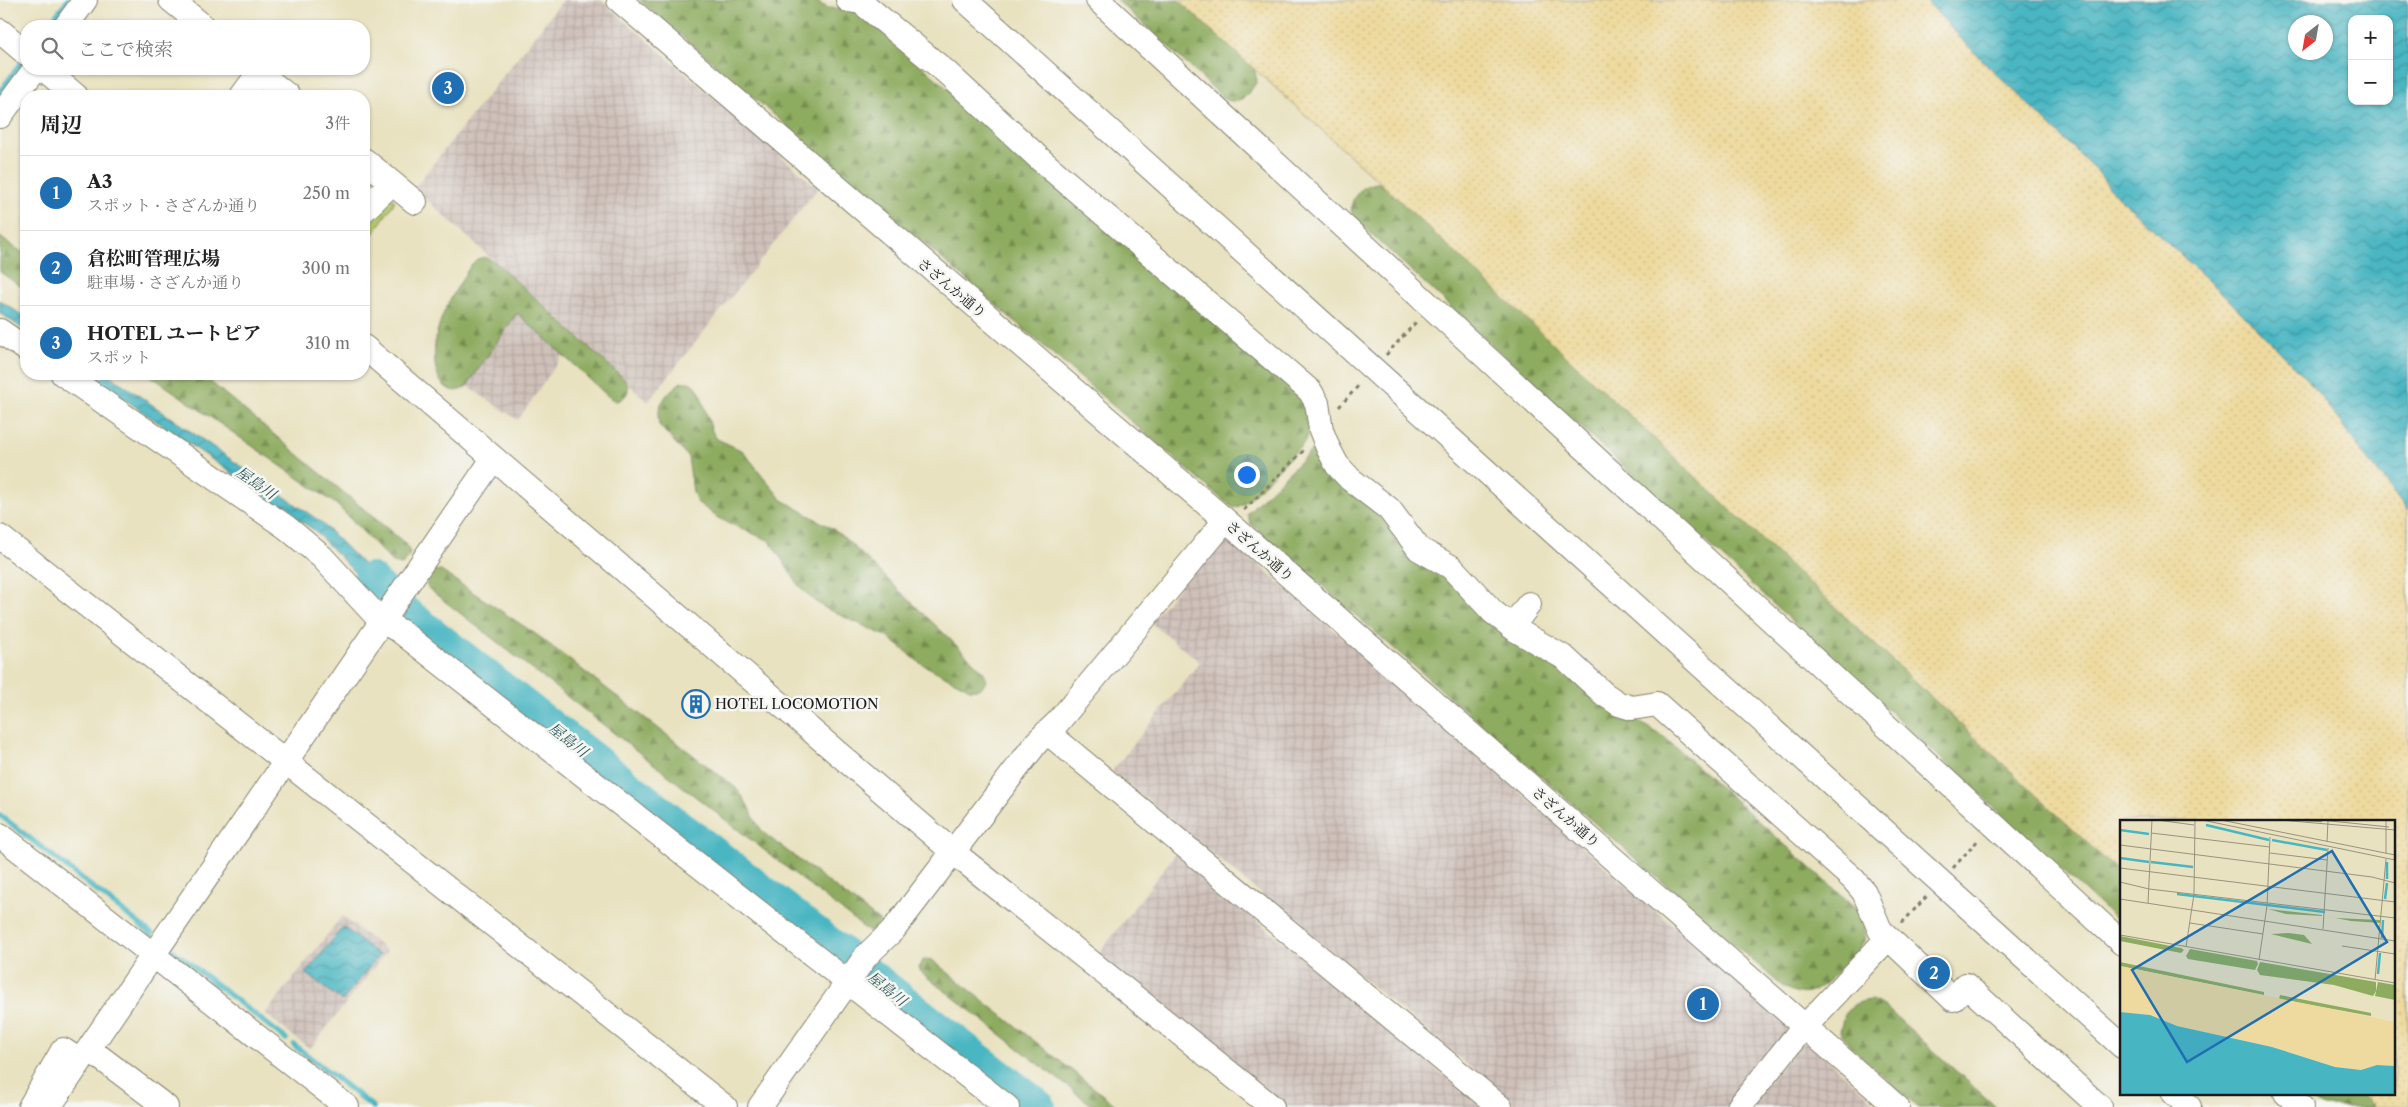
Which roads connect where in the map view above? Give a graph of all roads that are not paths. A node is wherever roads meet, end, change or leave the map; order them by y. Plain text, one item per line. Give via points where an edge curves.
1 (85, 0) edge
2 (171, 0) edge
3 (619, 0) edge
4 (830, 0) edge
5 (847, 0) edge
6 (966, 0) edge
7 (1098, 0) edge
8 (70, 20) edge
9 (196, 20) edge
10 (0, 31) edge
11 (20, 48) edge
12 (31, 75) edge
13 (51, 75) edge
14 (255, 75) edge
15 (262, 75) edge
16 (69, 90) edge
17 (246, 90) edge
18 (281, 90) edge
19 (0, 116) edge
20 (370, 165) edge
21 (392, 182) junction
22 (415, 202) dead end
23 (370, 204) edge
24 (0, 330) edge
25 (20, 344) edge
26 (370, 352) edge
27 (72, 380) edge
28 (493, 459) junction
29 (1233, 518) junction
30 (0, 537) edge
31 (1529, 604) dead end
32 (383, 618) junction
33 (1512, 627) junction
34 (1048, 732) junction
35 (286, 762) junction
36 (0, 834) edge
37 (953, 852) junction
38 (1888, 938) junction
39 (2120, 940) edge
40 (153, 955) junction
41 (849, 980) junction
42 (1805, 1026) junction
43 (2120, 1044) edge
44 (85, 1055) junction
45 (2175, 1094) edge
46 (2287, 1094) edge
47 (30, 1107) edge
48 (49, 1107) edge
49 (166, 1107) edge
50 (348, 1107) edge
51 (725, 1107) edge
52 (760, 1107) edge
53 (1007, 1107) edge
54 (1272, 1107) edge
55 (1500, 1107) edge
56 (1739, 1107) edge
57 (1897, 1107) edge
58 (2100, 1107) edge
59 (2189, 1107) edge
60 (2301, 1107) edge

1 - 8 street
2 - 9 street
3 - 29 street, さざんか通り
4 - 5 street
5 - 33 street via 861,2 940,66 1042,161 1300,381 1316,403 1328,448 1350,479 1388,510 1420,549 1451,567 1493,612
6 - 43 street
7 - 39 street
10 - 11 street
12 - 19 street
13 - 16 street
14 - 17 street
15 - 18 street
20 - 21 street
21 - 22 street
21 - 23 street
24 - 25 street
26 - 28 street
27 - 32 street via 292,532
28 - 32 street
28 - 37 street
29 - 34 street
29 - 42 street, さざんか通り
30 - 35 street
31 - 33 street
32 - 35 street
32 - 41 street
33 - 38 street via 1565,658 1619,704 1632,708 1651,698 1852,878 1864,892 1880,930
34 - 37 street
34 - 55 street
35 - 40 street
35 - 51 street
36 - 40 street
37 - 41 street via 894,929 866,956
37 - 54 street
38 - 42 street
38 - 58 street via 1953,999 1966,985
40 - 44 street
40 - 50 street
41 - 52 street
41 - 53 street
42 - 56 street
42 - 57 street, さざんか通り
44 - 47 street via 63,1050
44 - 48 street
44 - 49 street
45 - 59 street
46 - 60 street

